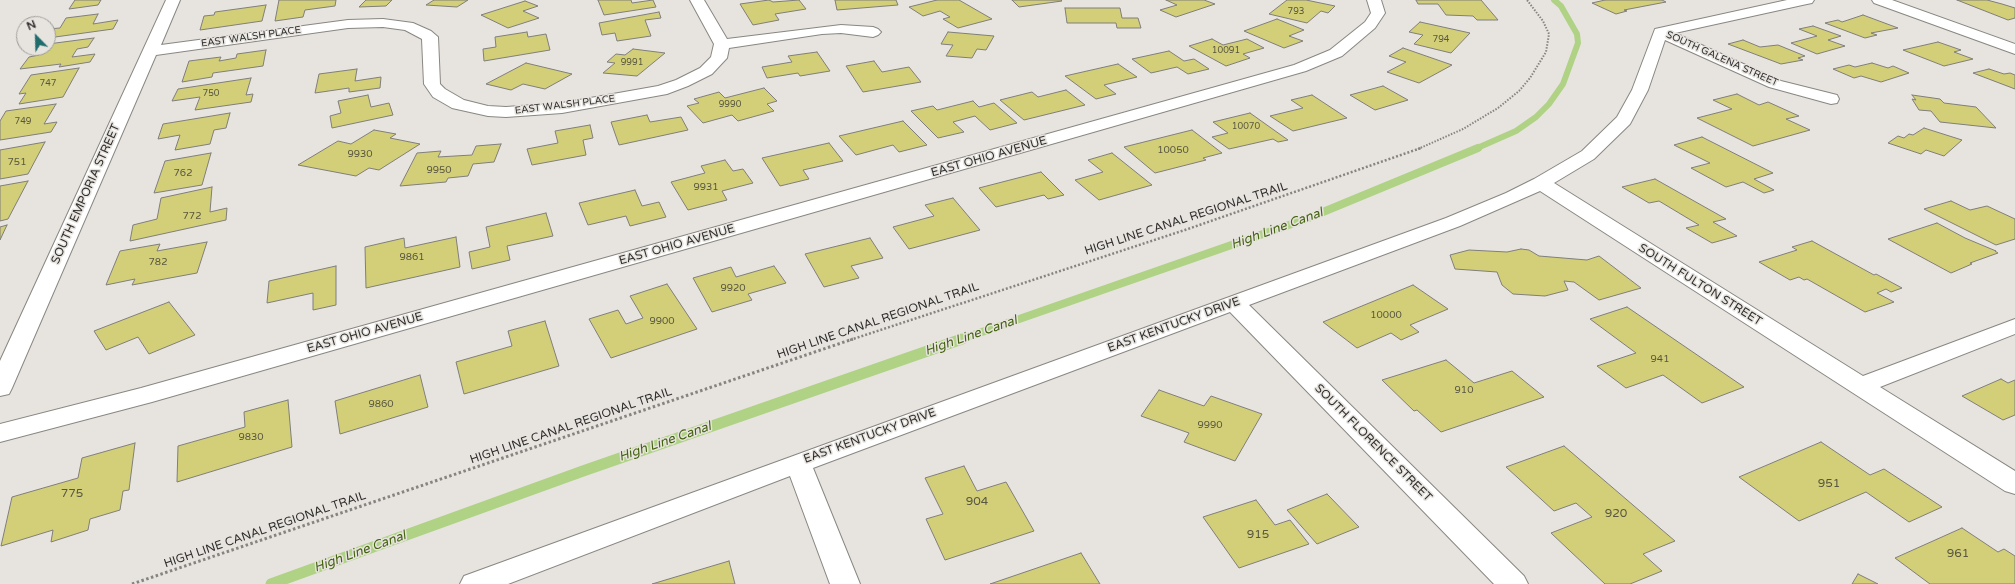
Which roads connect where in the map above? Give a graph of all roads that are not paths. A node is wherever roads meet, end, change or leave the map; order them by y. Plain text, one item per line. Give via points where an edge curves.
1 (173, 0) edge
2 (697, 0) edge
3 (1374, 0) edge
4 (1807, 0) edge
5 (1879, 0) edge
6 (873, 32) dead end
7 (1660, 32) junction
8 (722, 44) junction
9 (2015, 49) edge
10 (149, 51) junction
11 (1831, 99) dead end
12 (1541, 183) junction
13 (1234, 303) junction
14 (2015, 326) edge
15 (1859, 386) junction
16 (0, 388) edge
17 (0, 433) edge
18 (798, 463) junction
19 (2015, 484) edge
20 (475, 584) edge
21 (845, 584) edge
22 (1513, 584) edge

1 - 10 street, SOUTH EMPORIA STREET
2 - 8 street
3 - 17 street, EAST OHIO AVENUE via 1378,8 1377,16 1349,44 1324,59 1279,75 150,394
4 - 7 street
5 - 9 street
6 - 8 street via 822,30
7 - 11 street, SOUTH GALENA STREET via 1775,84
7 - 12 street, EAST KENTUCKY DRIVE via 1640,90 1624,120 1588,155
8 - 10 street, EAST WALSH PLACE via 719,58 706,71 661,90 562,108 506,112 458,104 439,93 432,84 430,38 408,26 382,23 348,24
10 - 16 street, SOUTH EMPORIA STREET
12 - 13 street, EAST KENTUCKY DRIVE via 1474,214
12 - 15 street, SOUTH FULTON STREET
13 - 18 street, EAST KENTUCKY DRIVE
13 - 22 street, SOUTH FLORENCE STREET
14 - 15 street
15 - 19 street, SOUTH FULTON STREET
18 - 20 street, EAST KENTUCKY DRIVE
18 - 21 street

